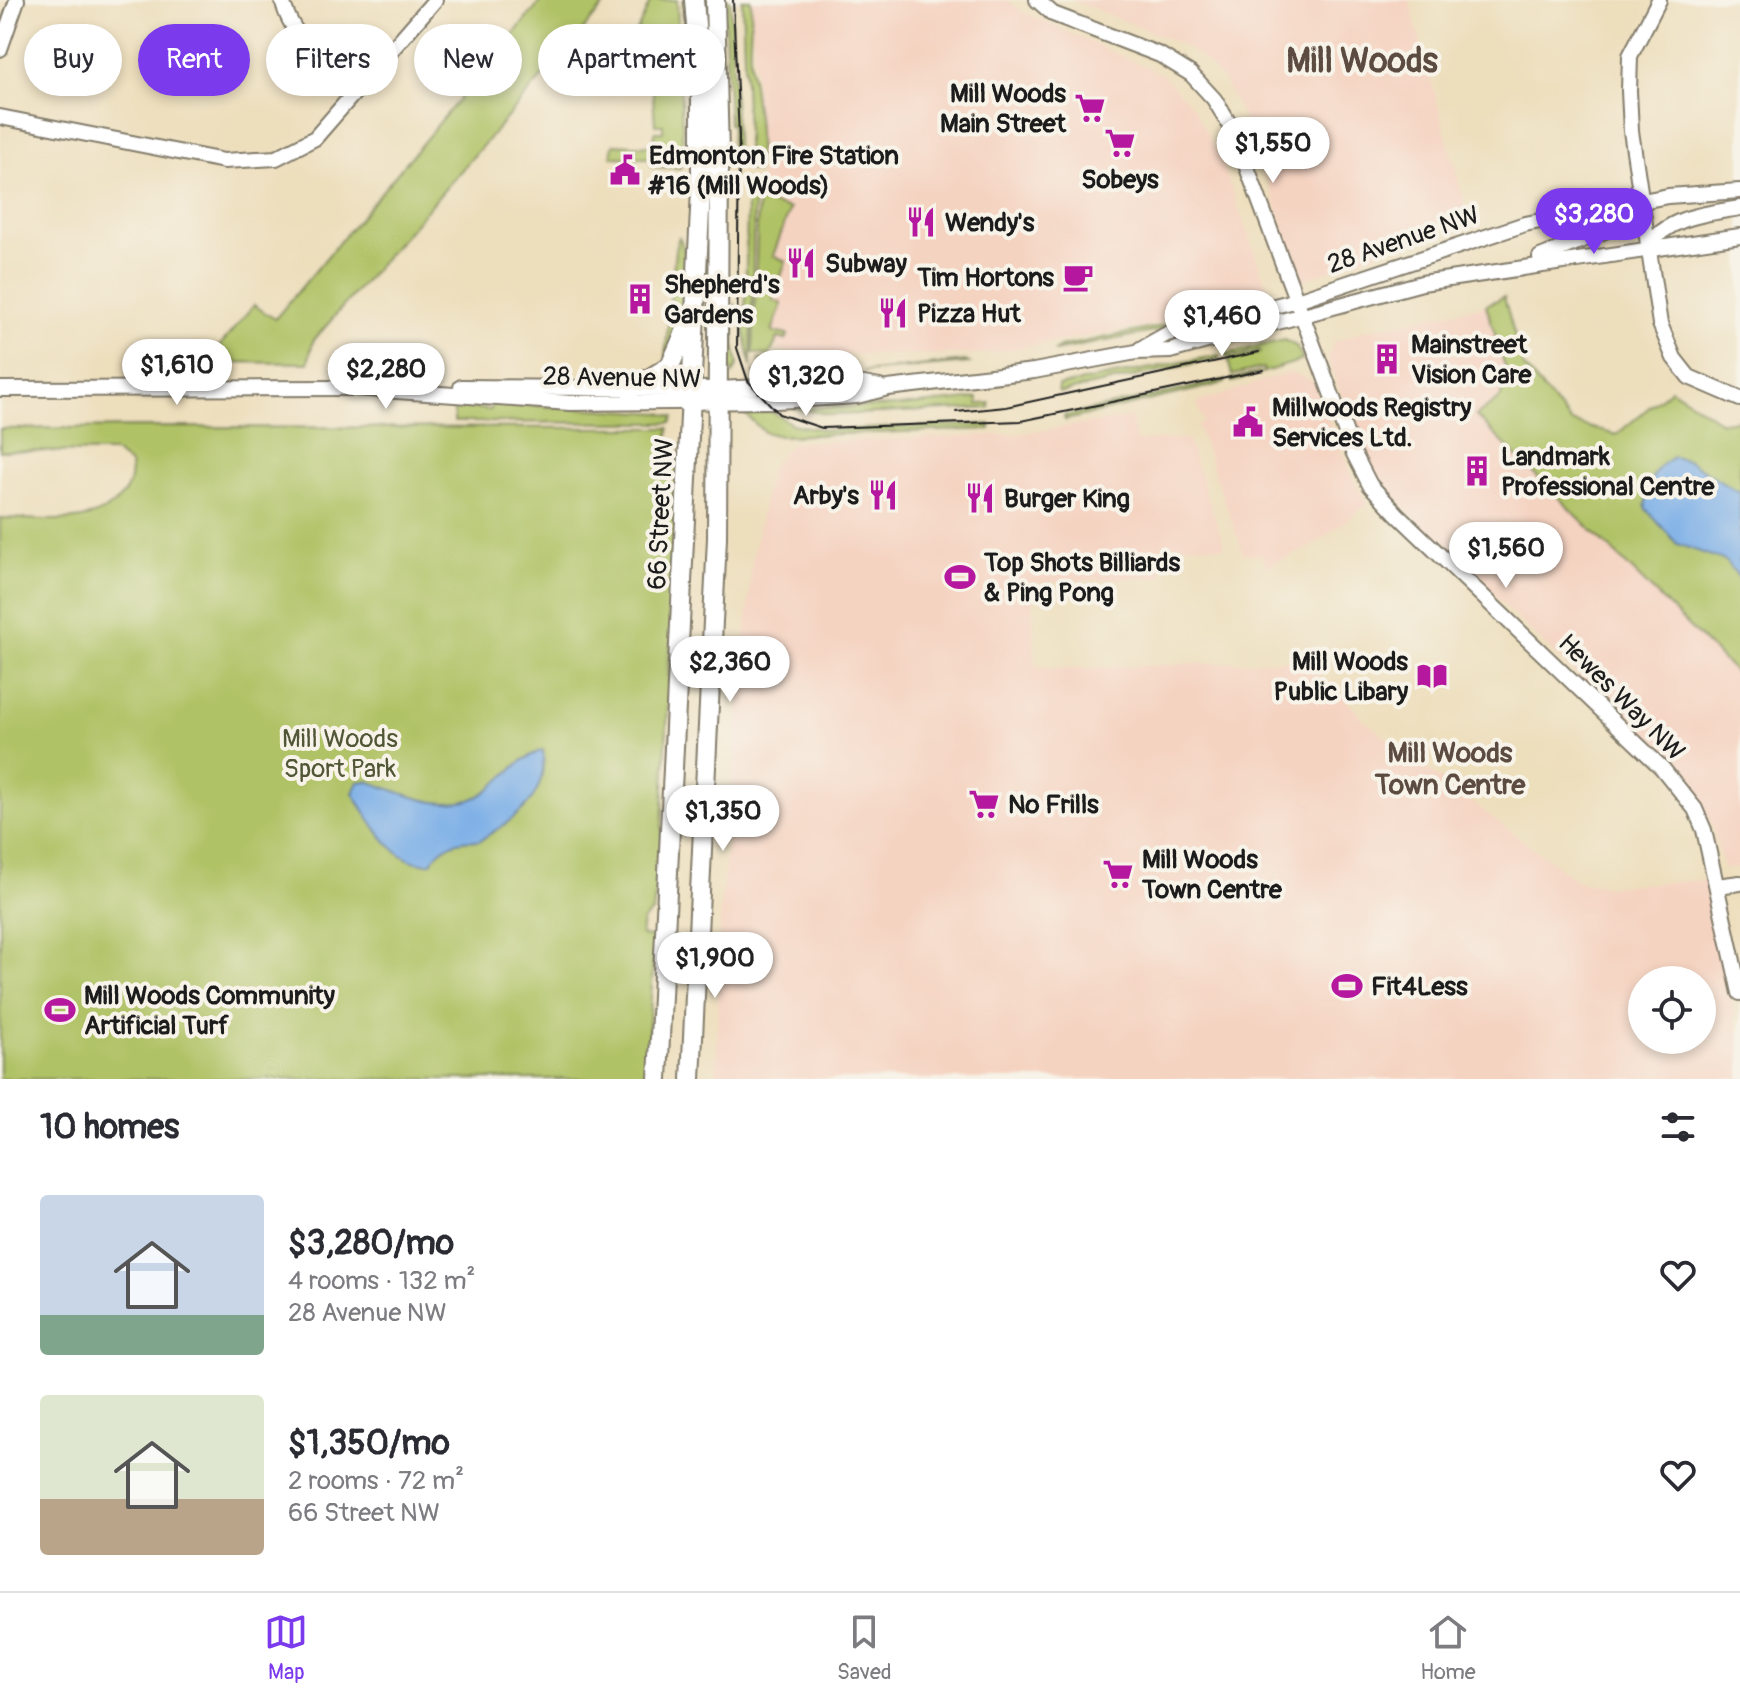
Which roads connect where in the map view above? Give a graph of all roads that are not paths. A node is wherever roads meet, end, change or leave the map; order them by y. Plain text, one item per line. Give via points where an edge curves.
1 (17, 0) edge
2 (282, 0) edge
3 (435, 0) edge
4 (694, 0) edge
5 (715, 0) edge
6 (1037, 0) edge
7 (1659, 0) edge
8 (292, 24) edge
9 (398, 43) edge
10 (0, 49) edge
11 (353, 96) edge
12 (0, 117) edge
13 (1740, 191) edge
14 (1643, 202) junction
15 (1740, 208) edge
16 (1740, 236) edge
17 (698, 245) junction
18 (1648, 247) junction
19 (1509, 269) junction
20 (694, 307) junction
21 (1297, 308) junction
22 (354, 388) junction
23 (0, 389) edge
24 (630, 390) junction
25 (706, 396) junction
26 (1740, 399) edge
27 (1740, 883) edge
28 (1717, 886) junction
29 (1740, 993) edge
30 (659, 1076) edge
31 (691, 1079) edge

1 - 10 street
2 - 8 street
3 - 9 street
4 - 17 main road, 66 Street NW via 701,113
5 - 25 main road, 66 Street NW
6 - 21 street, Hewes Way NW via 1053,14 1176,63 1214,99 1233,130
7 - 14 street via 1630,56 1631,131
11 - 12 street via 315,138 276,158 246,162
13 - 14 street, 28 Avenue NW
14 - 18 street
14 - 19 street via 1625,223
14 - 21 street, 28 Avenue NW via 1481,236
15 - 18 street via 1680,219 1660,231
16 - 18 street, 28 Avenue NW
17 - 20 main road, 66 Street NW
17 - 25 main road via 705,264
18 - 19 street, 28 Avenue NW
18 - 26 street via 1660,324 1674,358 1689,377
19 - 21 street, 28 Avenue NW
20 - 24 main road via 670,366
20 - 25 main road, 66 Street NW
21 - 25 street, 28 Avenue NW via 1167,334 1136,352 1034,371 857,396
21 - 28 street, Hewes Way NW via 1370,485 1662,768 1695,809
22 - 23 street, 28 Avenue NW
22 - 24 street, 28 Avenue NW
22 - 25 street, 28 Avenue NW via 570,403
24 - 25 street, 28 Avenue NW
25 - 30 main road, 66 Street NW
25 - 31 main road via 712,634
27 - 28 street
28 - 29 street, Hewes Way NW

